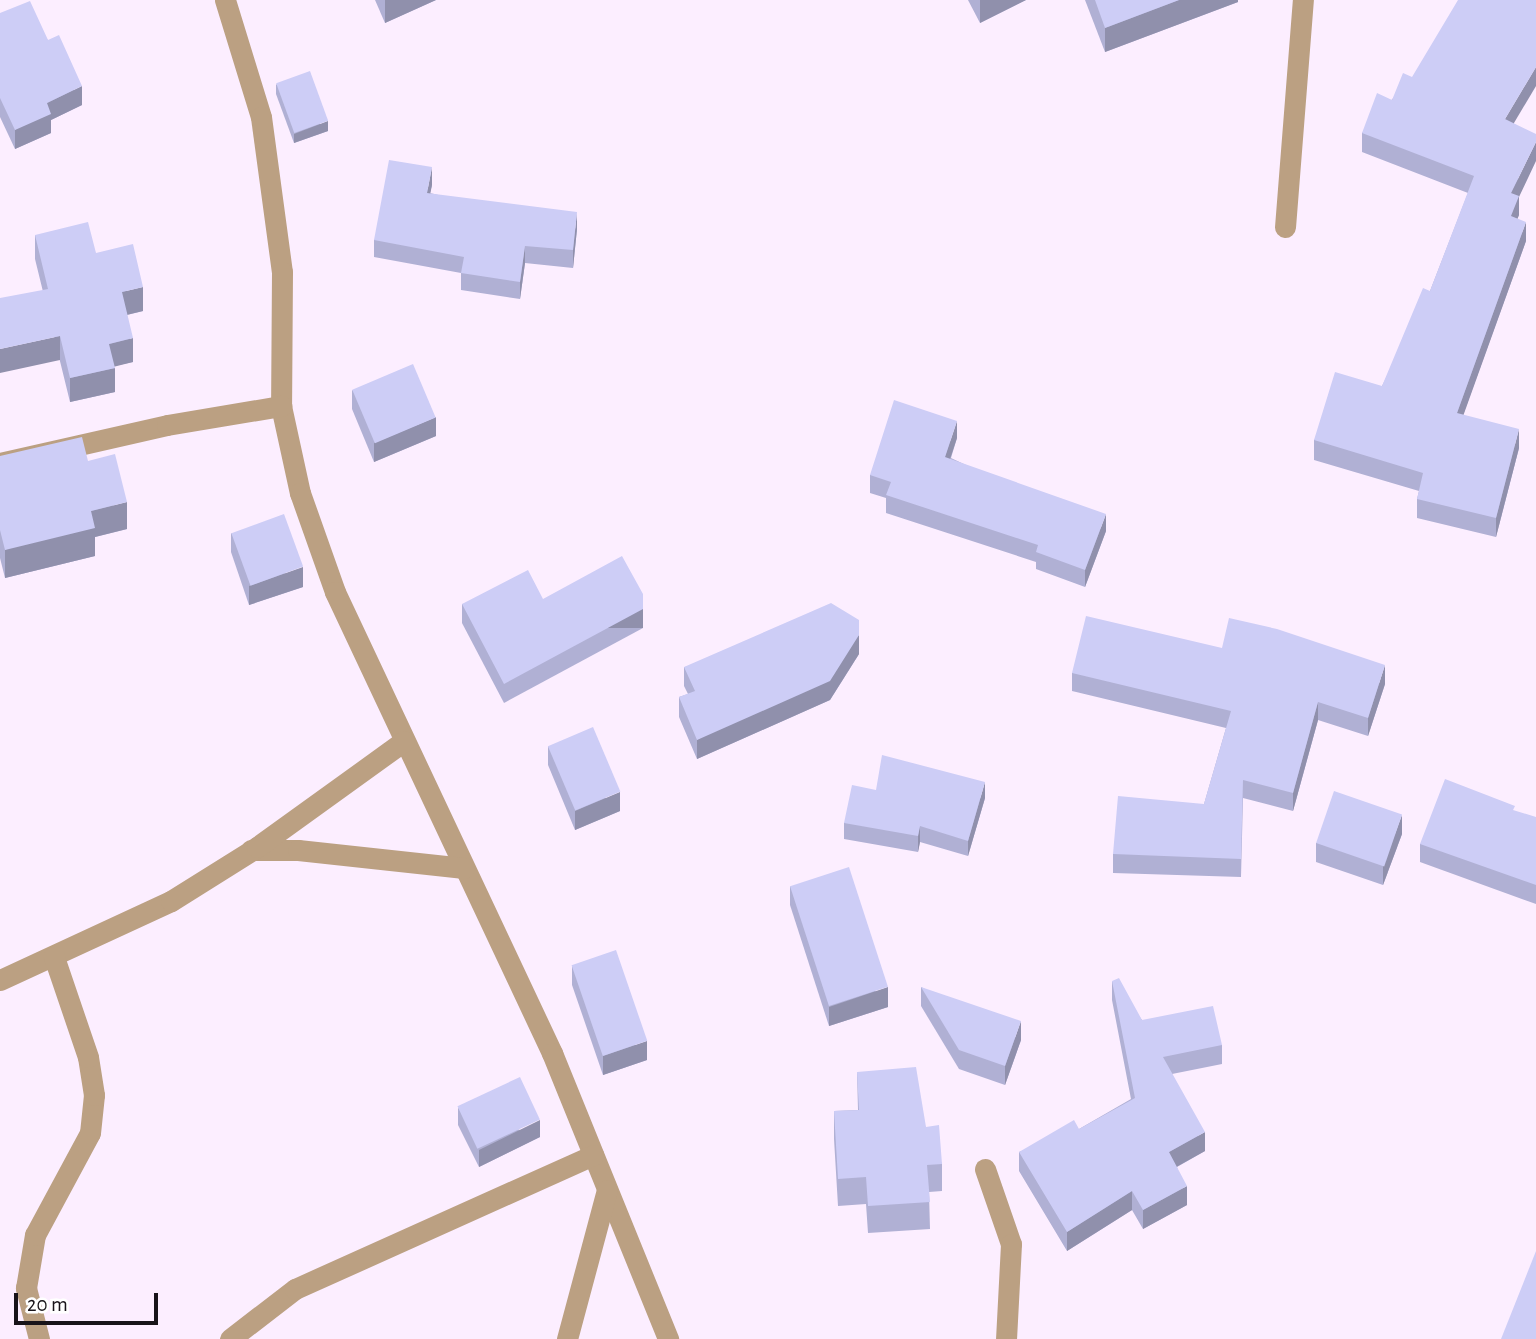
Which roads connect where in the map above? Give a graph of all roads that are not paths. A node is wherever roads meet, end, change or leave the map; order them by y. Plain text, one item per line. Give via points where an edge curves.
1 (225, 0) edge
2 (1303, 0) edge
3 (1285, 226) dead end
4 (281, 406) junction
5 (0, 463) edge
6 (404, 740) junction
7 (251, 850) junction
8 (464, 868) junction
9 (54, 957) junction
10 (0, 980) edge
11 (593, 1155) junction
12 (985, 1168) dead end
13 (607, 1190) junction
14 (38, 1339) edge
15 (230, 1339) edge
16 (566, 1339) edge
17 (668, 1339) edge
18 (1006, 1339) edge

1 - 4 street via 261,117 282,272
2 - 3 street
4 - 5 street via 167,425
4 - 6 street via 300,493 335,592
6 - 7 street
6 - 8 street
7 - 8 street via 298,850
7 - 9 street via 171,901
8 - 11 street via 552,1053
9 - 10 street
9 - 14 street via 88,1057 94,1095 90,1132 35,1235 26,1289
11 - 13 street
11 - 15 street via 295,1289
12 - 18 street via 1010,1244
13 - 16 street
13 - 17 street

